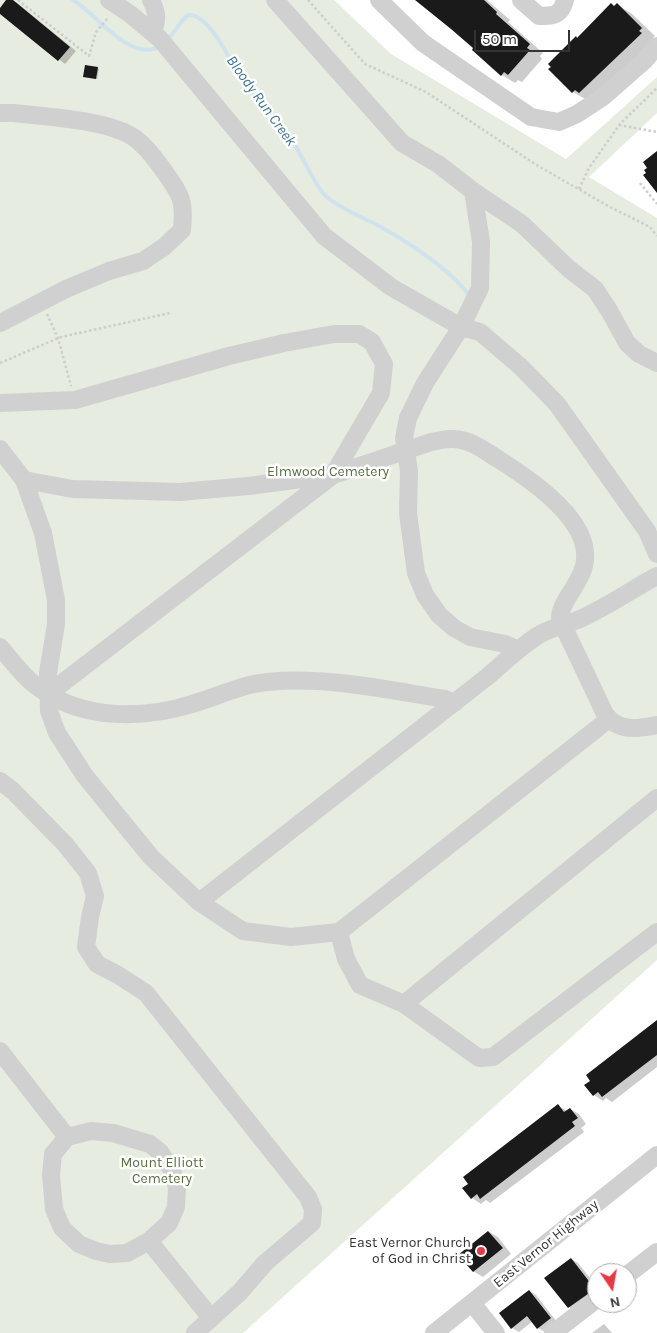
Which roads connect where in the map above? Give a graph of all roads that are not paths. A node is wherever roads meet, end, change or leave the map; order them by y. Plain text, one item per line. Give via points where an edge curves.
1 (109, 0) edge
2 (151, 0) edge
3 (275, 0) edge
4 (379, 0) edge
5 (521, 0) edge
6 (565, 0) edge
7 (160, 39) junction
8 (657, 46) edge
9 (0, 113) edge
10 (473, 191) junction
11 (0, 323) edge
12 (461, 327) junction
13 (657, 364) edge
14 (0, 403) edge
15 (0, 449) edge
16 (404, 450) junction
17 (333, 475) junction
18 (24, 480) junction
19 (656, 546) edge
20 (657, 576) edge
21 (563, 625) junction
22 (0, 647) edge
23 (517, 651) junction
24 (48, 694) junction
25 (454, 703) junction
26 (609, 719) junction
27 (657, 725) edge
28 (0, 781) edge
29 (657, 798) edge
30 (199, 902) junction
31 (339, 932) junction
32 (657, 932) edge
33 (404, 1004) junction
34 (0, 1051) edge
35 (67, 1137) junction
36 (657, 1155) edge
37 (149, 1241) junction
38 (657, 1252) edge
39 (637, 1267) edge
40 (472, 1303) junction
41 (587, 1307) edge
42 (212, 1318) junction
43 (195, 1333) edge
44 (434, 1333) edge
45 (496, 1333) edge
46 (553, 1333) edge

1 - 7 street
2 - 7 street via 157,14
3 - 10 street via 402,143 438,164
4 - 8 street via 423,43 531,117 559,122 603,97
5 - 6 street via 538,16 549,16 558,14
7 - 12 street via 324,236 391,287
9 - 11 street via 122,130 149,150 178,191 184,210 182,230 143,261 108,271 66,289
10 - 12 street via 481,242 480,288
10 - 13 street via 522,224 595,289 627,344
12 - 16 street via 416,400 406,425
12 - 19 street via 480,332 557,404
14 - 17 street via 75,400 284,343 334,334 359,334 372,342 384,364 381,392
15 - 18 street
16 - 17 street
16 - 21 street via 446,439 466,441 521,474 567,515 586,552 581,577 561,610
16 - 23 street via 409,470 408,512 414,562 425,595 445,622 462,633 510,646
17 - 18 street via 180,492 73,489
17 - 24 street
18 - 24 street via 43,533 56,600
20 - 21 street
21 - 23 street via 550,629
21 - 26 street
22 - 24 street via 30,681
23 - 25 street
24 - 25 street via 84,709 110,714 154,712 275,681 367,686
24 - 30 street via 54,726 85,776 151,857
25 - 30 street
26 - 27 street via 619,727 636,729
26 - 31 street
28 - 42 street via 65,844 88,873 95,896 86,947 97,964 146,993 308,1197 313,1209 312,1222
29 - 33 street
30 - 31 street via 243,931 291,938
31 - 33 street via 346,959 360,985
32 - 33 street via 493,1057 479,1058
34 - 35 street
35 - 37 street via 53,1154 51,1175 54,1209 62,1228 79,1244 110,1254 127,1253
35 - 37 street via 91,1131 114,1133 150,1144 160,1152 172,1170 177,1188 176,1206 169,1223
36 - 40 street, East Vernor Highway
37 - 42 street
38 - 39 street
40 - 44 street, East Vernor Highway
40 - 45 street
41 - 46 street
42 - 43 street

